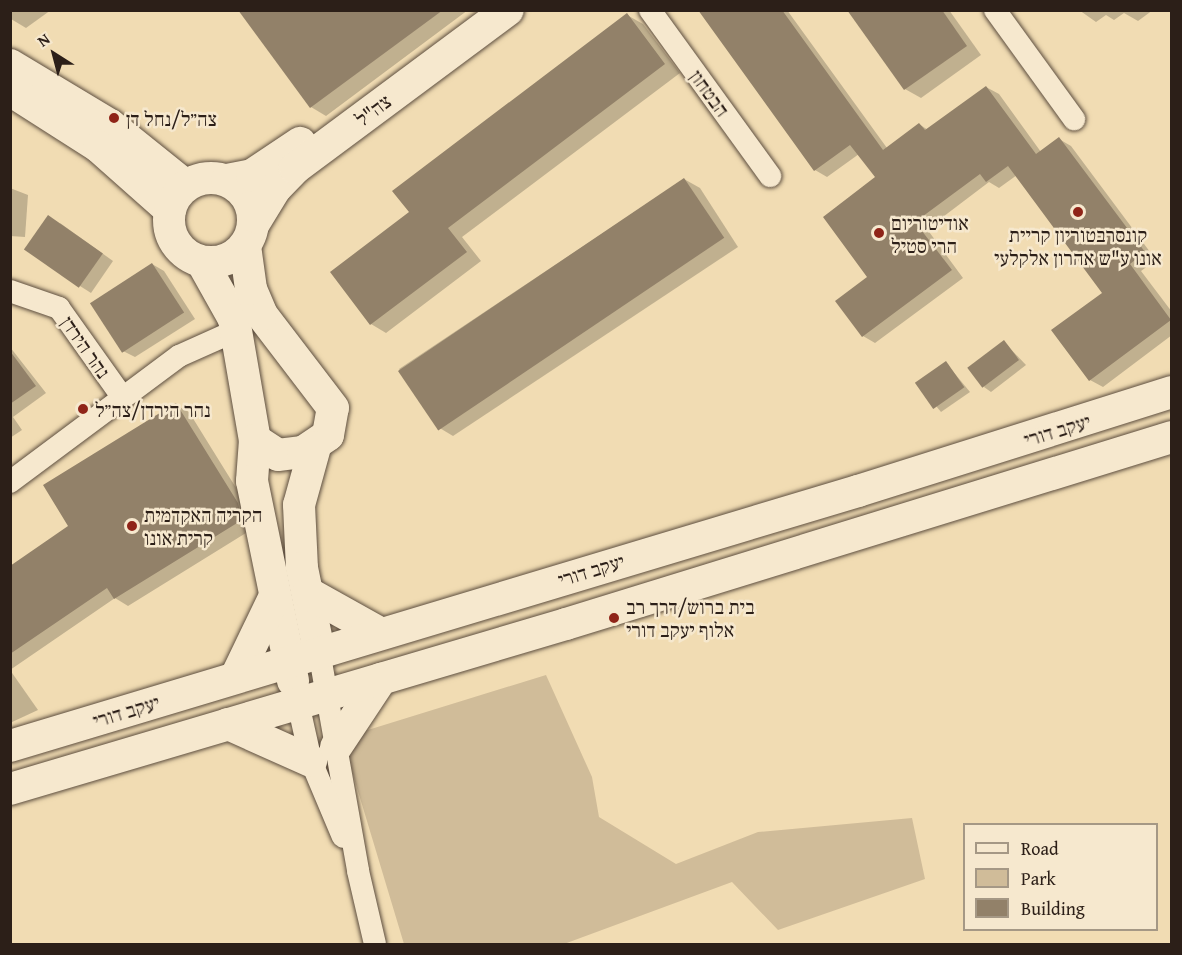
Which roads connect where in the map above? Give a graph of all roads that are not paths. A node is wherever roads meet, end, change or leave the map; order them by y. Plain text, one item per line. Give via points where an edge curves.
1 (479, 10) edge
2 (508, 10) edge
3 (650, 10) edge
4 (995, 10) edge
5 (10, 65) edge
6 (10, 90) edge
7 (1074, 119) dead end
8 (770, 176) dead end
9 (227, 180) junction
10 (178, 198) junction
11 (249, 235) junction
12 (202, 262) junction
13 (10, 291) edge
14 (237, 330) junction
15 (1172, 392) edge
16 (123, 398) junction
17 (1172, 437) edge
18 (255, 440) junction
19 (315, 447) junction
20 (10, 482) edge
21 (308, 593) junction
22 (274, 598) junction
23 (380, 633) junction
24 (319, 651) junction
25 (288, 661) junction
26 (236, 677) junction
27 (381, 679) junction
28 (327, 695) junction
29 (298, 704) junction
30 (228, 724) junction
31 (10, 746) edge
32 (324, 754) junction
33 (10, 789) edge
34 (375, 945) edge

1 - 9 main road, צה"ל via 271,164 252,175
2 - 11 main road, צה"ל via 295,168 275,189
3 - 8 street, הבטחון
4 - 7 street
5 - 10 main road via 110,124
6 - 10 main road
9 - 10 main road via 199,180
9 - 11 main road via 248,198
10 - 12 main road via 169,223 176,242 190,257
11 - 12 main road via 226,260
11 - 19 main road via 252,289 262,315 333,408 328,435
12 - 14 main road via 228,302
13 - 16 street, נהר הירדן via 59,308
14 - 16 street, נהר הירדן via 180,356
14 - 18 main road
15 - 23 main road, יעקב דורי via 858,491
16 - 20 street, נהר הירדן
17 - 27 main road, יעקב דורי
18 - 19 main road via 278,455 289,456
18 - 22 main road via 252,481
19 - 21 main road via 299,505 302,568
21 - 23 main road
21 - 24 main road
22 - 25 main road
22 - 26 main road
23 - 24 main road, יעקב דורי
24 - 25 main road, יעקב דורי
24 - 28 street
25 - 26 main road, יעקב דורי
25 - 29 main road
26 - 31 main road, יעקב דורי
27 - 28 main road, יעקב דורי
27 - 32 main road
28 - 29 main road, יעקב דורי
28 - 32 street
29 - 30 main road, יעקב דורי
29 - 32 street
30 - 32 main road
30 - 33 main road, יעקב דורי
32 - 34 street

